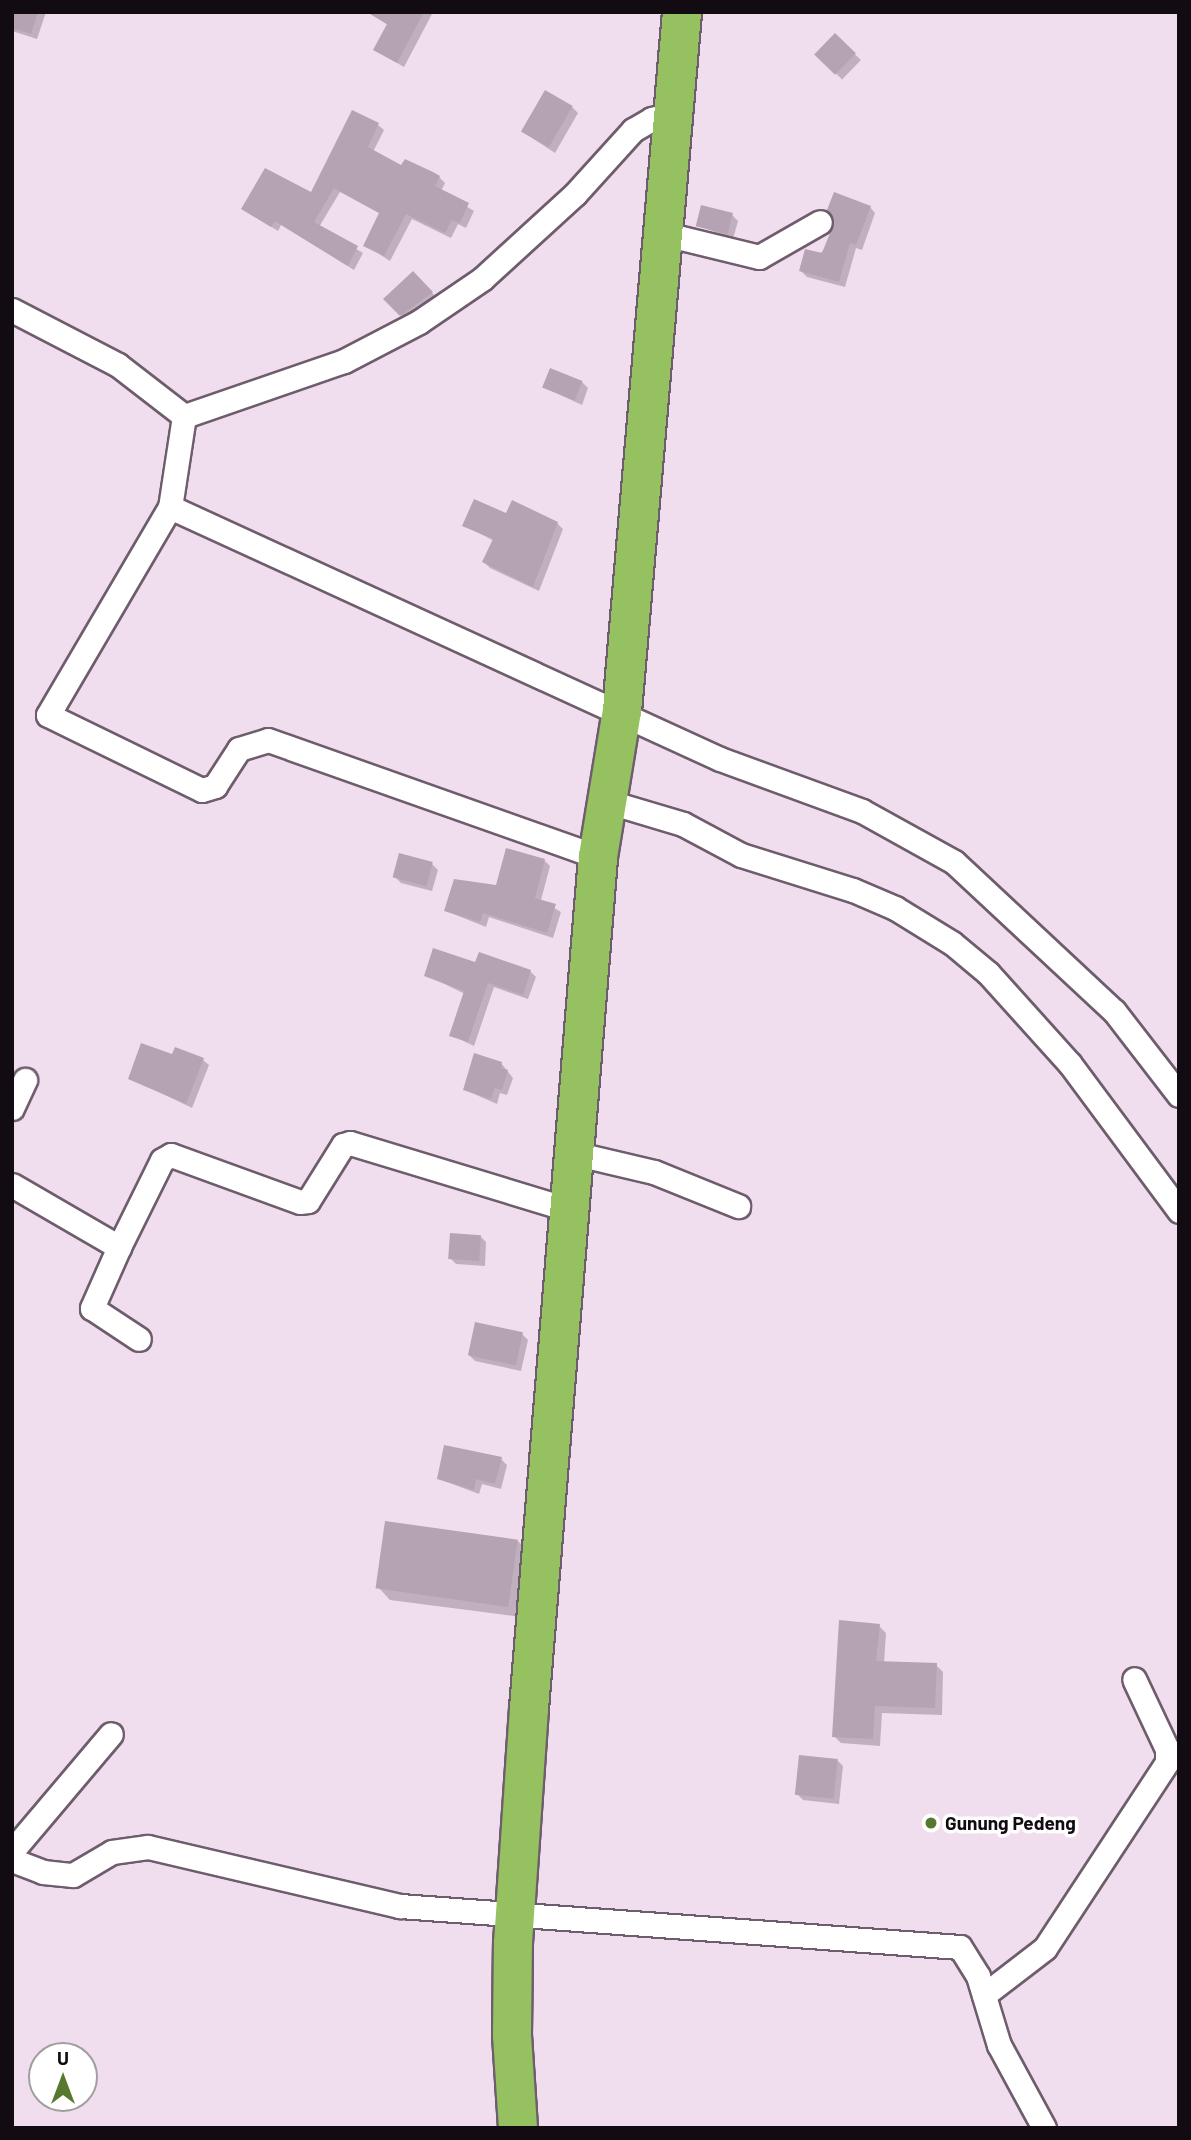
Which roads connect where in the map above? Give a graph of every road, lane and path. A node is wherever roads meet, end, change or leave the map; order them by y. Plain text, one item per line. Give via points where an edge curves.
1 (682, 12) edge
2 (673, 114) junction
3 (820, 222) dead end
4 (665, 234) junction
5 (12, 310) edge
6 (184, 416) junction
7 (170, 507) junction
8 (622, 712) junction
9 (606, 801) junction
10 (597, 857) junction
11 (25, 1080) dead end
12 (1179, 1095) edge
13 (12, 1108) edge
14 (573, 1153) junction
15 (12, 1185) edge
16 (737, 1206) dead end
17 (568, 1209) junction
18 (1179, 1211) edge
19 (119, 1247) junction
20 (139, 1339) dead end
21 (1134, 1679) dead end
22 (111, 1734) dead end
23 (12, 1851) edge
24 (12, 1860) edge
25 (514, 1912) junction
26 (984, 1995) junction
27 (518, 2128) edge
28 (1044, 2128) edge

1 - 2 highway
2 - 4 highway
2 - 6 street via 652,118 633,130 575,194 482,279 419,322 344,361
3 - 4 street via 759,257
4 - 8 highway
5 - 6 street via 118,365
6 - 7 street
7 - 8 street
7 - 10 street via 48,715 202,790 215,786 239,749 268,740
8 - 9 highway
8 - 12 street via 719,759 862,811 954,862 1114,1011
9 - 10 highway
9 - 18 street via 683,824 741,855 853,890 895,908 952,943 988,973 1070,1064
10 - 14 highway
11 - 13 street
14 - 16 street via 654,1172
14 - 17 highway
15 - 19 street
17 - 19 street via 350,1143 343,1145 314,1194 300,1202 171,1155 162,1160
17 - 25 highway
19 - 20 street via 92,1308
21 - 26 street via 1167,1749 1167,1762 1045,1948
22 - 23 street
24 - 25 street via 43,1872 73,1875 112,1852 148,1847 400,1906
25 - 26 street via 951,1945 967,1952
25 - 27 highway via 512,2035
26 - 28 street via 999,2045

